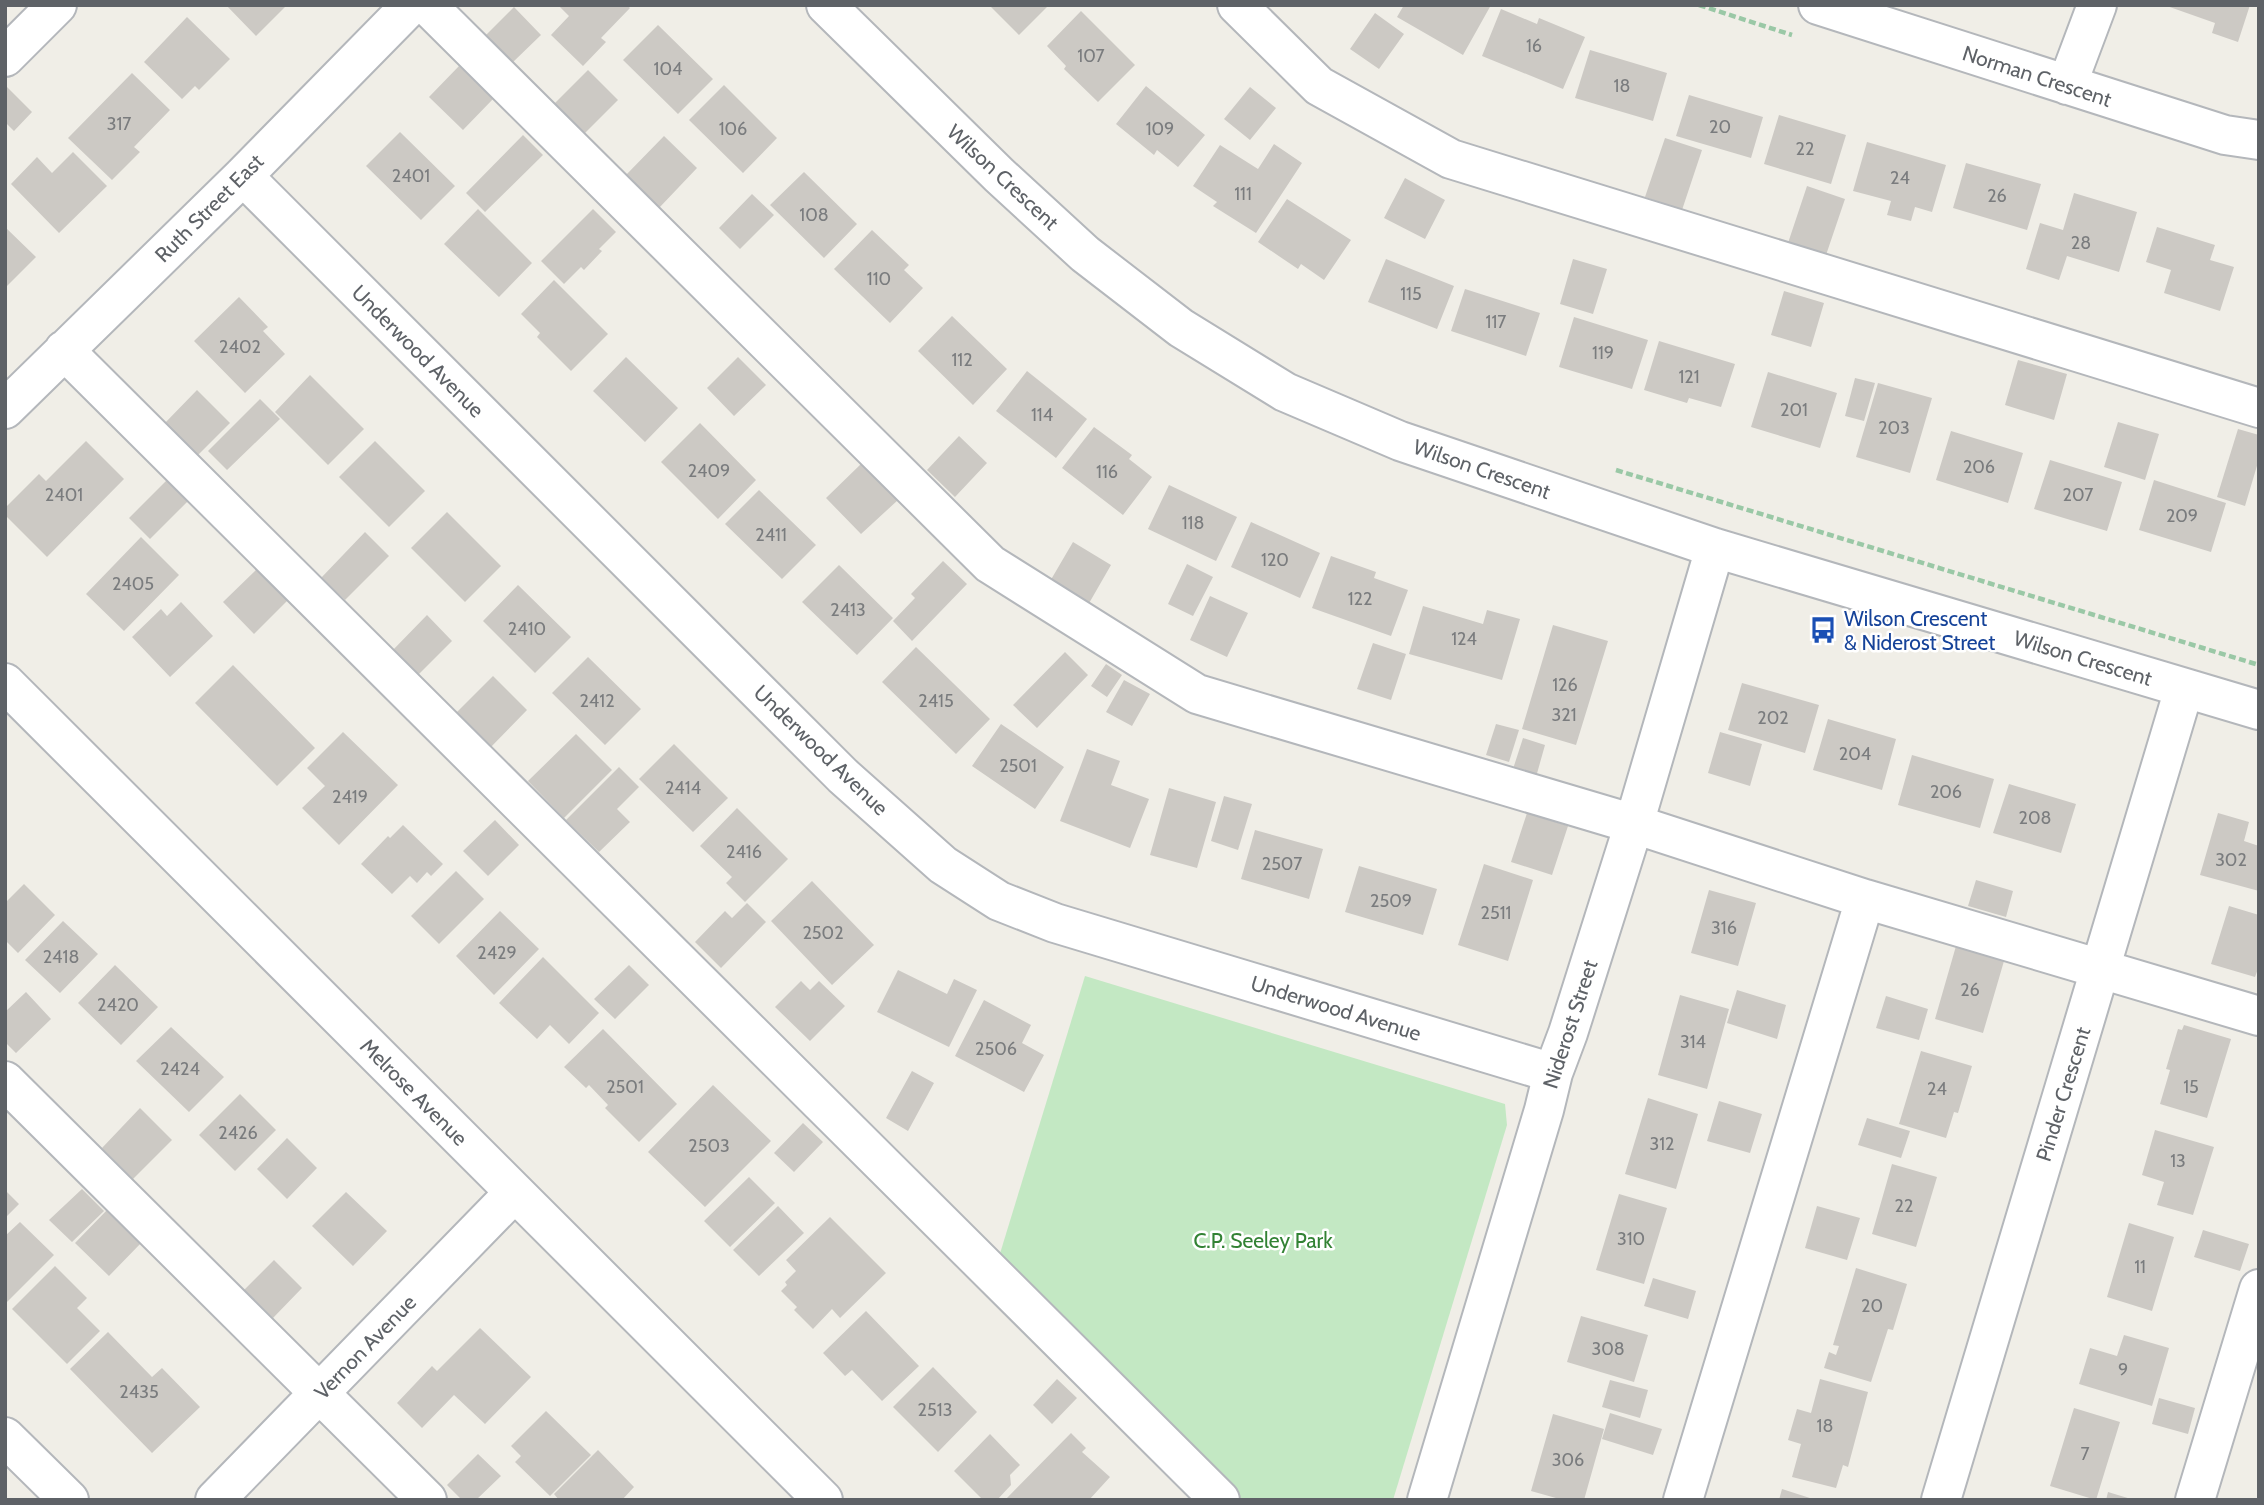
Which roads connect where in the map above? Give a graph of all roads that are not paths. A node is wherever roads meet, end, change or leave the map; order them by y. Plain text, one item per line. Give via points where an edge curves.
1 (57, 5) edge
2 (411, 5) edge
3 (427, 5) edge
4 (826, 5) edge
5 (1237, 5) edge
6 (1818, 5) edge
7 (2097, 5) edge
8 (5, 57) edge
9 (2067, 85) junction
10 (2259, 140) edge
11 (243, 176) junction
12 (64, 350) junction
13 (2259, 408) edge
14 (5, 409) edge
15 (1715, 548) junction
16 (5, 683) edge
17 (2184, 689) junction
18 (2259, 710) edge
19 (1634, 824) junction
20 (1865, 899) junction
21 (2101, 968) junction
22 (2259, 1016) edge
23 (1553, 1073) junction
24 (5, 1081) edge
25 (514, 1193) junction
26 (2259, 1289) edge
27 (321, 1392) junction
28 (5, 1437) edge
29 (69, 1500) edge
30 (215, 1500) edge
31 (427, 1500) edge
32 (823, 1500) edge
33 (1220, 1500) edge
34 (1427, 1500) edge
35 (1683, 1500) edge
36 (1941, 1500) edge
37 (2195, 1500) edge

1 - 8 street
2 - 11 street, Ruth Street East
3 - 19 street via 990,565 1197,694
4 - 15 street, Wilson Crescent via 1085,254 1181,328 1285,392 1400,441
5 - 13 street via 1319,86 1451,159
6 - 9 street, Norman Crescent
7 - 9 street
9 - 10 street, Norman Crescent via 2225,135
11 - 12 street, Ruth Street East
11 - 23 street, Underwood Avenue via 843,776 943,865 999,901 1055,923
12 - 14 street, Ruth Street East
12 - 33 street
15 - 17 street, Wilson Crescent
15 - 19 street, Niderost Street
16 - 25 street, Melrose Avenue
17 - 18 street, Wilson Crescent
17 - 21 street, Pinder Crescent
19 - 20 street
19 - 23 street, Niderost Street
20 - 21 street
20 - 35 street
21 - 22 street
21 - 36 street, Pinder Crescent
23 - 34 street, Niderost Street
24 - 27 street
25 - 27 street, Vernon Avenue
25 - 32 street, Melrose Avenue
26 - 37 street
27 - 30 street, Vernon Avenue
27 - 31 street
28 - 29 street

